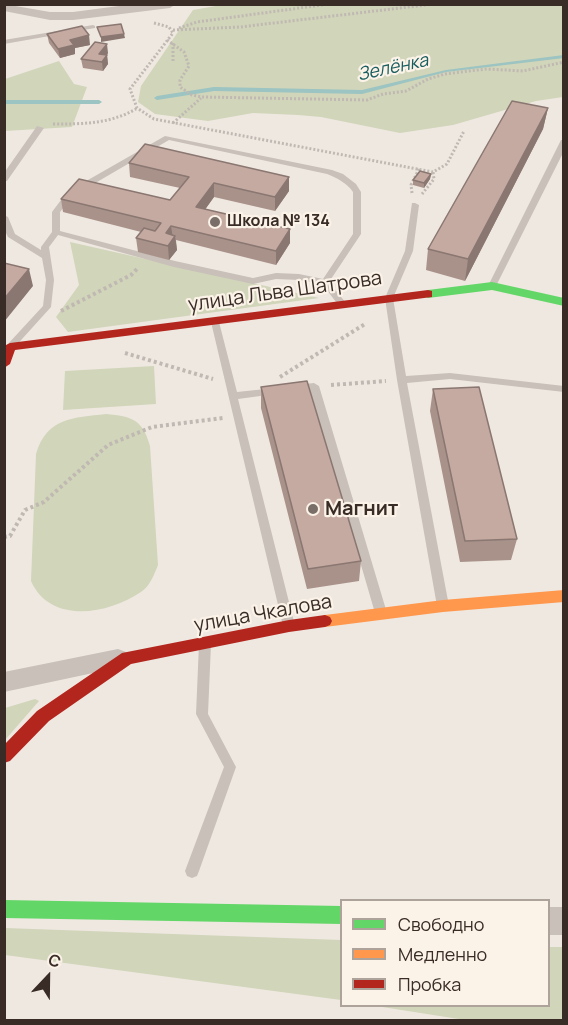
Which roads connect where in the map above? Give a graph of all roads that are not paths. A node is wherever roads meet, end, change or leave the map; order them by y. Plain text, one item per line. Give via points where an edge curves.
1 (170, 4) edge
2 (4, 7) edge
3 (93, 27) dead end
4 (4, 42) edge
5 (40, 128) road end
6 (564, 142) edge
7 (4, 179) edge
8 (415, 205) road end
9 (4, 217) edge
10 (56, 232) junction
11 (45, 256) junction
12 (325, 282) junction
13 (492, 286) junction
14 (564, 302) edge
15 (390, 303) junction
16 (343, 305) junction
17 (215, 322) junction
18 (7, 347) edge
19 (4, 364) edge
20 (402, 380) junction
21 (564, 388) edge
22 (233, 396) junction
23 (564, 596) edge
24 (443, 606) junction
25 (381, 615) junction
26 (289, 626) junction
27 (205, 643) junction
28 (128, 658) junction
29 (4, 682) edge
30 (4, 756) edge
31 (192, 871) dead end
32 (4, 909) edge
33 (340, 915) edge

1 - 2 street via 73,16
3 - 4 lane
5 - 7 lane
6 - 13 lane
8 - 15 lane via 409,251
9 - 11 lane via 11,235
10 - 11 lane via 45,247
10 - 12 lane via 253,281 299,276
10 - 12 lane via 56,212 70,194 162,140 174,138 330,172 353,186 357,192 357,234
11 - 18 lane via 50,280 47,307
12 - 16 lane
13 - 14 street, улица Льва Шатрова
13 - 15 street, улица Льва Шатрова
15 - 16 street, улица Льва Шатрова
15 - 20 lane
16 - 17 street, улица Льва Шатрова
17 - 18 street, улица Льва Шатрова
17 - 22 lane
18 - 19 street
20 - 21 lane via 450,376
20 - 24 lane
22 - 25 lane via 314,386
22 - 26 lane
23 - 24 street, улица Чкалова
24 - 25 street, улица Чкалова
25 - 26 street, улица Чкалова
26 - 27 street, улица Чкалова
27 - 28 street, улица Чкалова
27 - 31 lane via 202,714 230,767
28 - 29 street
28 - 30 street, улица Чкалова via 43,716
32 - 33 street

